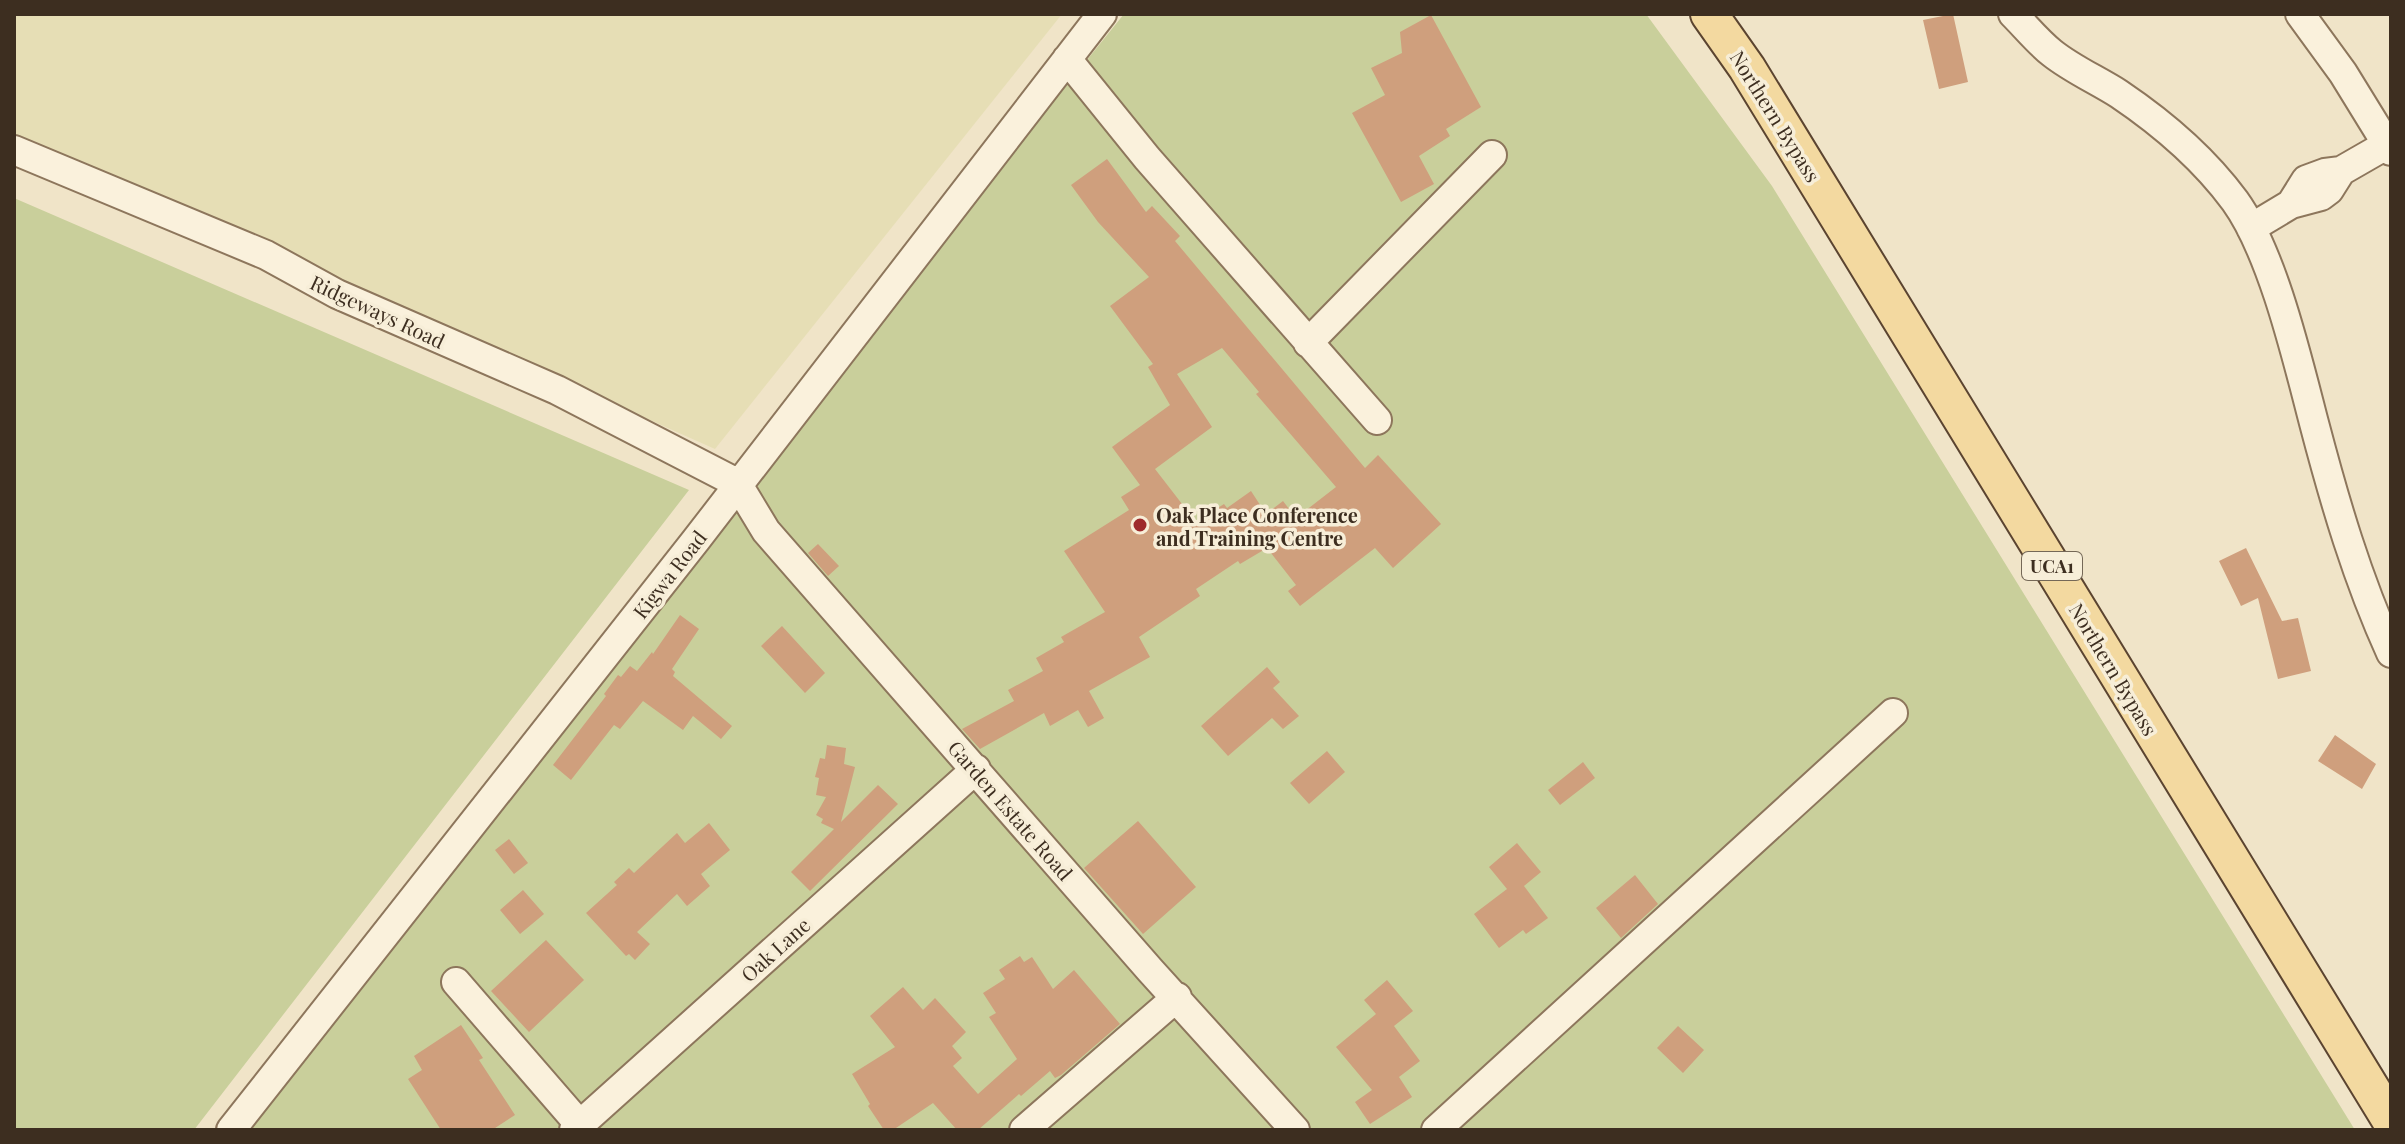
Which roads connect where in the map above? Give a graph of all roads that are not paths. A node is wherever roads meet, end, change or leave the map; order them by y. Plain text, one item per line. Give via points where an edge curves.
1 (1102, 14) edge
2 (1709, 14) edge
3 (2013, 14) edge
4 (2300, 14) edge
5 (1067, 59) junction
6 (2389, 147) edge
7 (14, 150) edge
8 (1492, 155) dead end
9 (2251, 228) junction
10 (1308, 343) junction
11 (1377, 420) dead end
12 (737, 483) junction
13 (2391, 653) edge
14 (1893, 713) dead end
15 (976, 769) junction
16 (456, 982) dead end
17 (1177, 997) junction
18 (2391, 1121) edge
19 (577, 1128) edge
20 (231, 1130) edge
21 (1024, 1130) edge
22 (1295, 1130) edge
23 (1436, 1130) edge

1 - 5 street, Kigwa Road
2 - 18 main road, Northern Bypass / UCA1 via 1755,81
3 - 9 street via 2052,53 2176,137 2235,201
4 - 6 street
5 - 10 street
5 - 12 street, Kigwa Road
6 - 9 street via 2341,171 2306,180 2291,204
7 - 12 street, Ridgeways Road via 266,255 337,294 557,390
8 - 10 street
9 - 13 street via 2294,351 2364,594
10 - 11 street
12 - 15 street, Garden Estate Road via 766,531
12 - 20 street, Kigwa Road
14 - 23 street
15 - 17 street, Garden Estate Road
15 - 19 street, Oak Lane
16 - 19 street
17 - 21 street
17 - 22 street, Garden Estate Road

